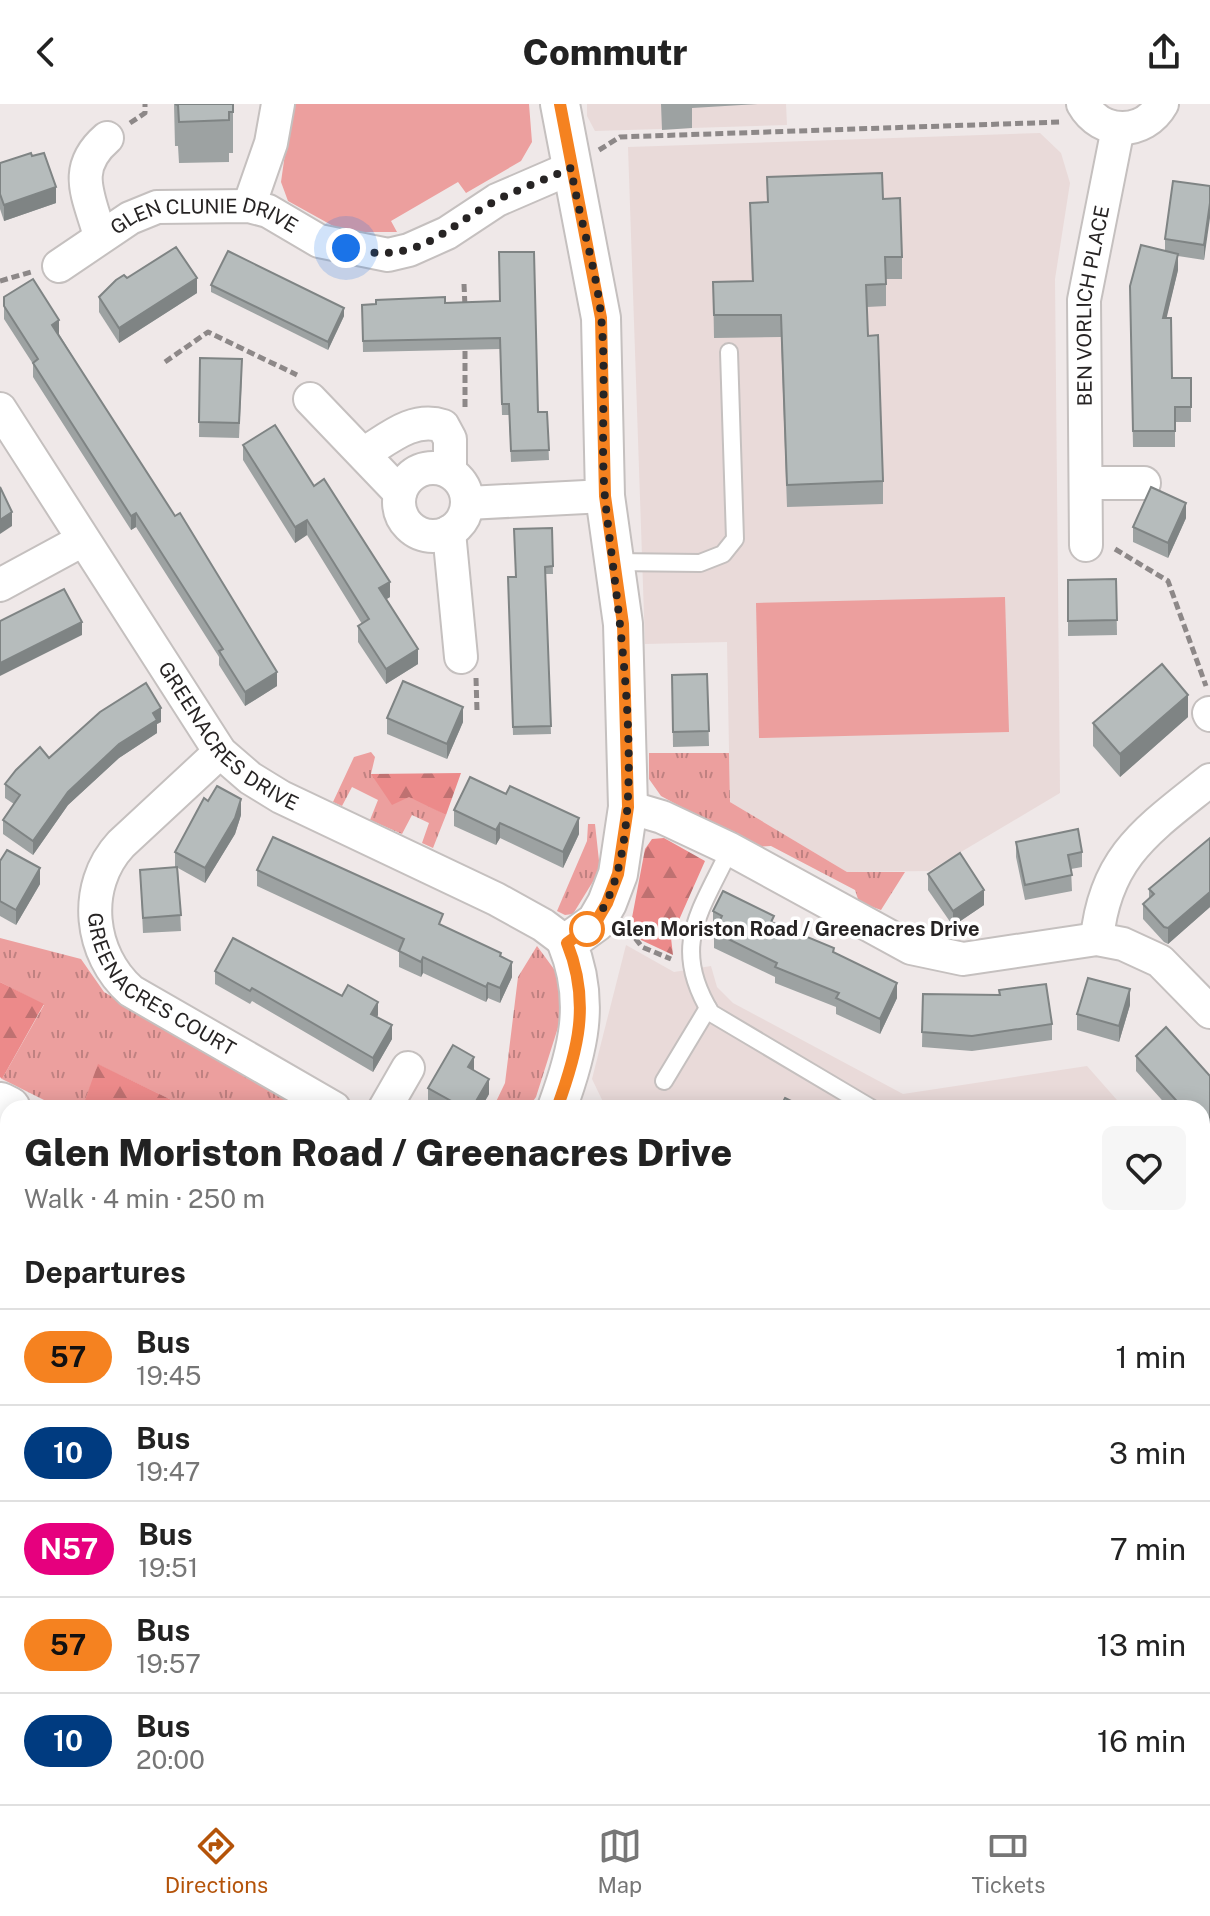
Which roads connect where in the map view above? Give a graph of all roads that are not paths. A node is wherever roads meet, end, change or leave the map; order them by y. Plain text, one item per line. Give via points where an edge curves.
1 (278, 104) edge
2 (560, 104) edge
3 (1084, 106) edge
4 (1164, 107) edge
5 (1118, 128) junction
6 (107, 138) dead end
7 (571, 168) junction
8 (249, 206) junction
9 (100, 236) junction
10 (59, 266) dead end
11 (729, 352) dead end
12 (310, 399) road end
13 (0, 409) edge
14 (365, 453) junction
15 (450, 472) junction
16 (1086, 483) junction
17 (1144, 483) dead end
18 (400, 493) junction
19 (605, 496) junction
20 (468, 503) junction
21 (449, 532) junction
22 (81, 541) junction
23 (1086, 545) road end
24 (612, 562) junction
25 (0, 585) edge
26 (461, 657) dead end
27 (220, 752) junction
28 (1210, 780) edge
29 (628, 807) junction
30 (730, 849) junction
31 (1097, 939) junction
32 (567, 943) junction
33 (708, 1008) junction
34 (1210, 1012) edge
35 (408, 1068) dead end
36 (664, 1081) dead end
37 (320, 1100) edge
38 (390, 1100) edge
39 (560, 1100) edge
40 (857, 1100) edge

1 - 8 street
2 - 7 street
3 - 5 street via 1093,118
4 - 5 street via 1139,126
5 - 16 street, BEN VORLICH PLACE via 1084,300
6 - 9 street, GLEN CLUNIE DRIVE via 91,152 84,173
7 - 8 street, GLEN CLUNIE DRIVE via 497,200 447,233 388,255 319,241 268,211
7 - 19 street via 601,318
8 - 9 street, GLEN CLUNIE DRIVE via 157,207
9 - 10 street, GLEN CLUNIE DRIVE
11 - 24 lane via 735,539 723,554 700,563
12 - 14 street
13 - 22 street, GREENACRES DRIVE
14 - 15 street via 406,427 443,426 450,439
14 - 18 street
15 - 18 street via 438,468 414,473
15 - 20 street
16 - 17 street
16 - 23 street, BEN VORLICH PLACE
18 - 21 street via 400,512 411,529 430,537
19 - 20 street
19 - 24 street
20 - 21 street via 463,520
21 - 26 street
22 - 25 street
22 - 27 street, GREENACRES DRIVE
24 - 29 street via 623,624
27 - 32 street, GREENACRES DRIVE via 281,797 496,899
27 - 37 street, GREENACRES COURT via 109,861 96,899 104,959 131,991
28 - 31 street via 1128,850 1100,910
29 - 30 street
29 - 32 street via 618,874 607,903 596,922
30 - 31 street via 885,934 939,956 963,959
30 - 33 lane via 689,947 698,993
31 - 34 street via 1160,961
32 - 39 street via 577,968 582,1022
33 - 36 lane
33 - 40 lane
35 - 38 street

